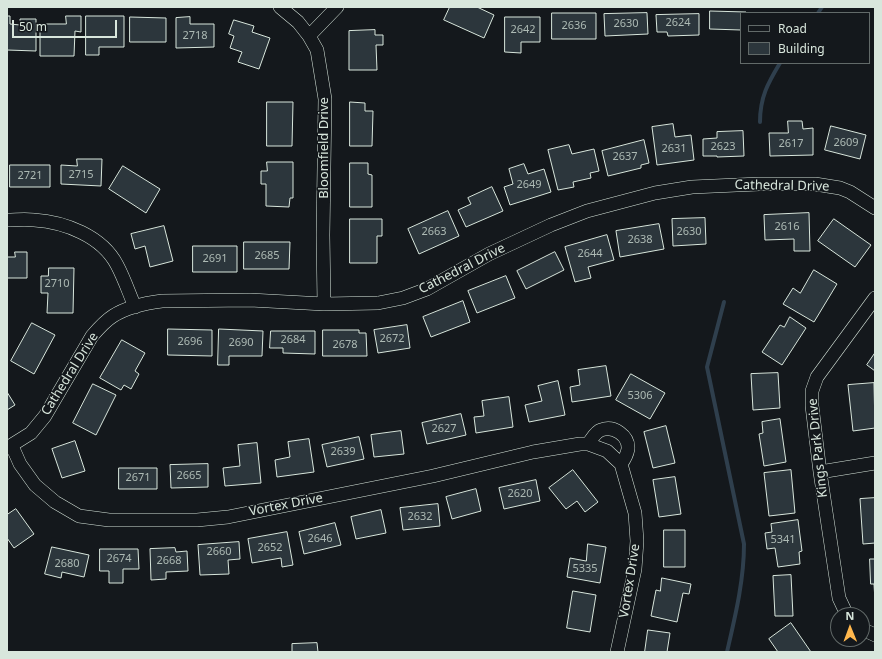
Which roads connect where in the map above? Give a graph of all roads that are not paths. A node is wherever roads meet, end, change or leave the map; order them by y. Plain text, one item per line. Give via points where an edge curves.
1 (337, 7) edge
2 (283, 8) edge
3 (309, 36) junction
4 (875, 208) edge
5 (7, 220) edge
6 (875, 298) edge
7 (324, 304) junction
8 (135, 307) junction
9 (588, 444) junction
10 (9, 447) edge
11 (875, 463) edge
12 (621, 464) junction
13 (820, 472) junction
14 (843, 607) edge
15 (617, 652) edge

1 - 3 street
2 - 3 street, Bloomfield Drive
3 - 7 street, Bloomfield Drive via 317,50 325,99
4 - 7 street, Cathedral Drive via 840,188 814,184 692,187 655,193 551,225 488,254 427,289 404,298 378,303
5 - 8 street via 56,223 86,235 104,247 117,264
6 - 13 street, Kings Park Drive via 817,377 812,391
7 - 8 street, Cathedral Drive via 250,300 162,300
8 - 10 street, Cathedral Drive via 113,316 92,336 46,416 31,433
9 - 10 street, Vortex Drive via 533,452 433,476 228,517 197,520 109,520 79,516 55,502 35,485
9 - 12 street, Vortex Drive via 607,451
9 - 12 street via 600,430 608,429 623,435 628,449
11 - 13 street
12 - 15 street, Vortex Drive via 635,514 637,541 634,569
13 - 14 street, Kings Park Drive via 839,598

